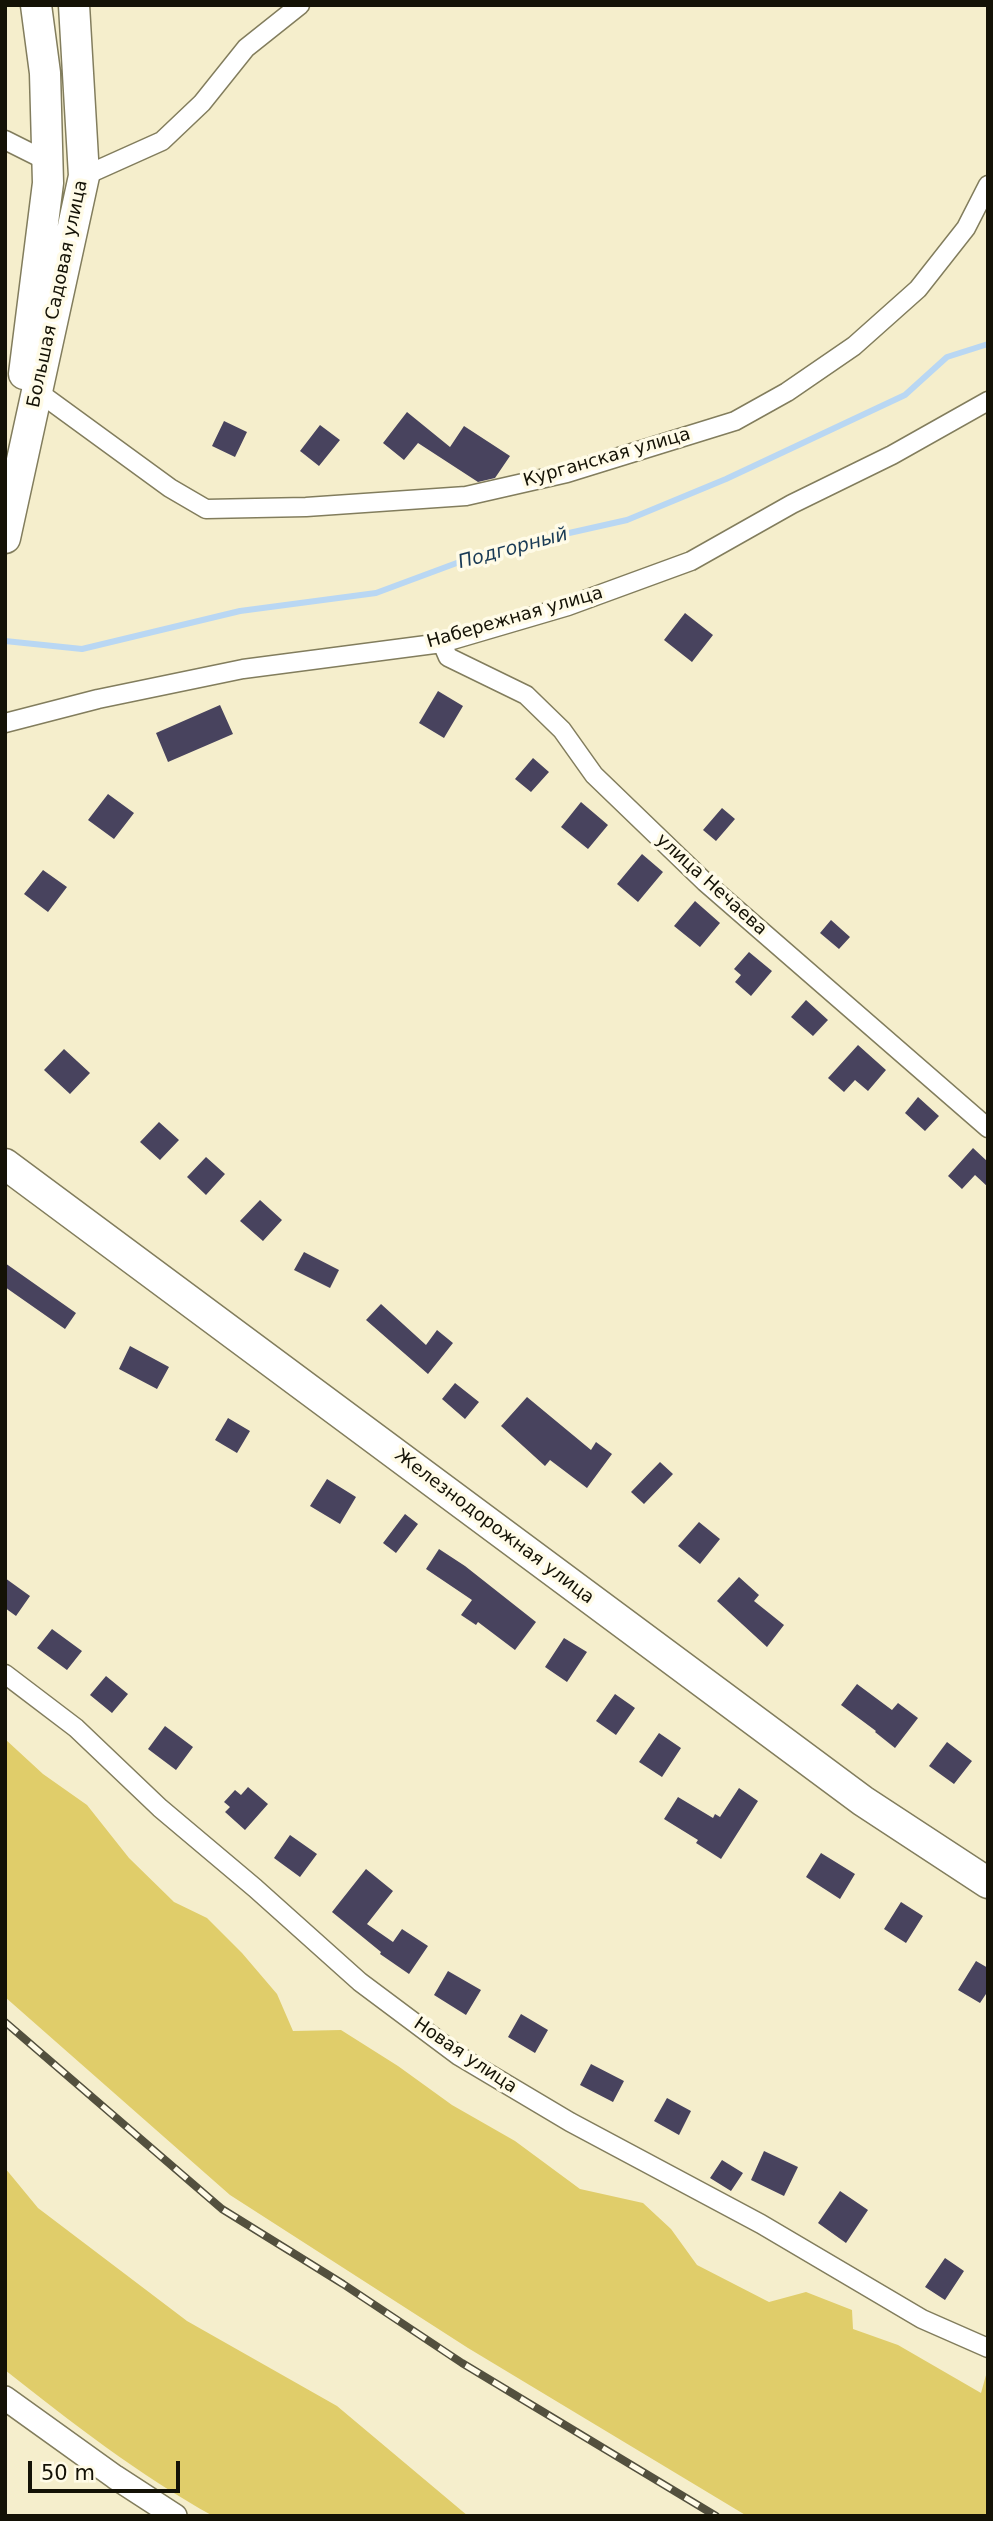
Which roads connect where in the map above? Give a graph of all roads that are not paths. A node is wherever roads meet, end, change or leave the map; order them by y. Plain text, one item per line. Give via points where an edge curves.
1 (36, 5) edge
2 (74, 5) edge
3 (300, 5) edge
4 (5, 140) edge
5 (47, 161) junction
6 (85, 176) junction
7 (988, 185) edge
8 (37, 391) junction
9 (988, 401) edge
10 (5, 519) edge
11 (5, 538) edge
12 (442, 643) junction
13 (5, 723) edge
14 (988, 1128) edge
15 (5, 1164) edge
16 (5, 1674) edge
17 (988, 1883) edge
18 (988, 2348) edge
19 (5, 2398) edge
20 (175, 2516) edge

1 - 5 main road, Большая Садовая улица via 45,74
2 - 6 main road, Большая Садовая улица
3 - 6 street via 246,48 202,103 162,141
4 - 5 street
5 - 10 main road, Большая Садовая улица via 48,183
6 - 8 main road, Большая Садовая улица
7 - 8 street, Курганская улица via 966,228 918,289 854,346 787,392 735,421 567,473 466,496 206,509
8 - 11 main road, Большая Садовая улица
9 - 12 street, Набережная улица via 691,561 568,606
12 - 13 street, Набережная улица via 243,669
12 - 14 street, улица Нечаева via 448,657 526,695 562,730 594,775 705,882
15 - 17 main road, Железнодорожная улица via 863,1801
16 - 18 street, Новая улица via 76,1728 359,1982 459,2056 922,2319
19 - 20 street

